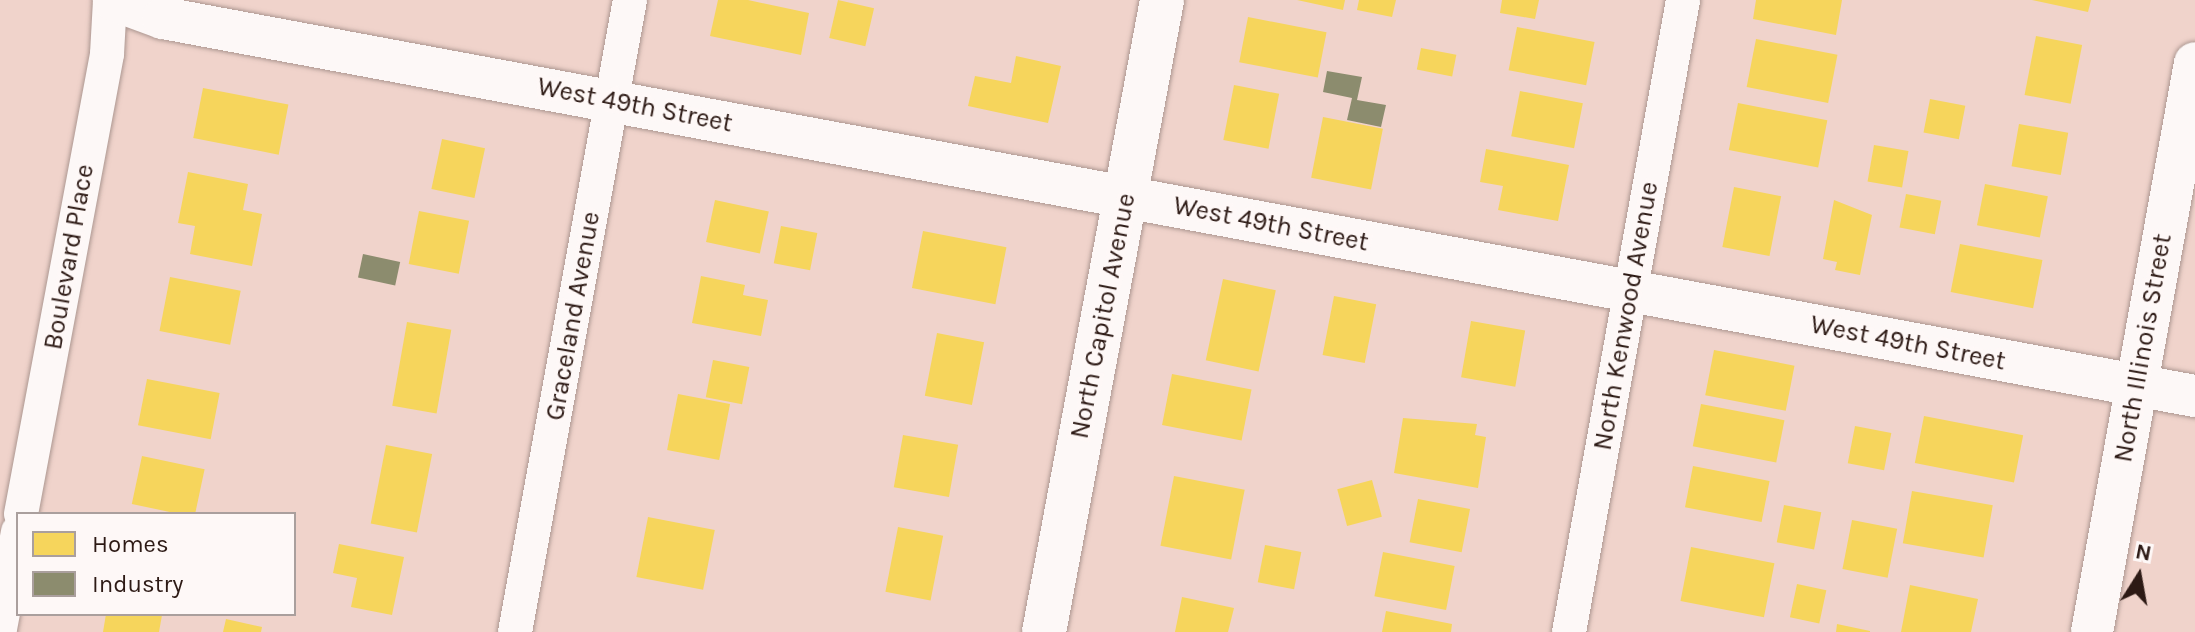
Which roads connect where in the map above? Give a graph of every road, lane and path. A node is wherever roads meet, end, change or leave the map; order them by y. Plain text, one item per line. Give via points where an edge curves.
1 (112, 0) edge
2 (630, 0) edge
3 (1162, 0) edge
4 (1683, 0) edge
5 (2195, 63) edge
6 (612, 100) junction
7 (1125, 197) junction
8 (1631, 290) junction
9 (2136, 385) junction
10 (2195, 396) edge
11 (21, 512) edge
12 (16, 543) edge
13 (0, 629) edge
14 (515, 632) edge
15 (1044, 632) edge
16 (1569, 632) edge
17 (2092, 632) edge

1 - 6 street, West 49th Street via 163,18
1 - 11 street, Boulevard Place via 107,54
2 - 6 street, Graceland Avenue
3 - 7 main road, North Capitol Avenue
4 - 8 street, North Kenwood Avenue
5 - 9 street, North Illinois Street
6 - 7 street, West 49th Street
6 - 14 street, Graceland Avenue
7 - 8 street, West 49th Street
7 - 15 main road, North Capitol Avenue
8 - 9 street, West 49th Street
8 - 16 street, North Kenwood Avenue
9 - 10 street, West 49th Street
9 - 17 street, North Illinois Street
12 - 13 street

